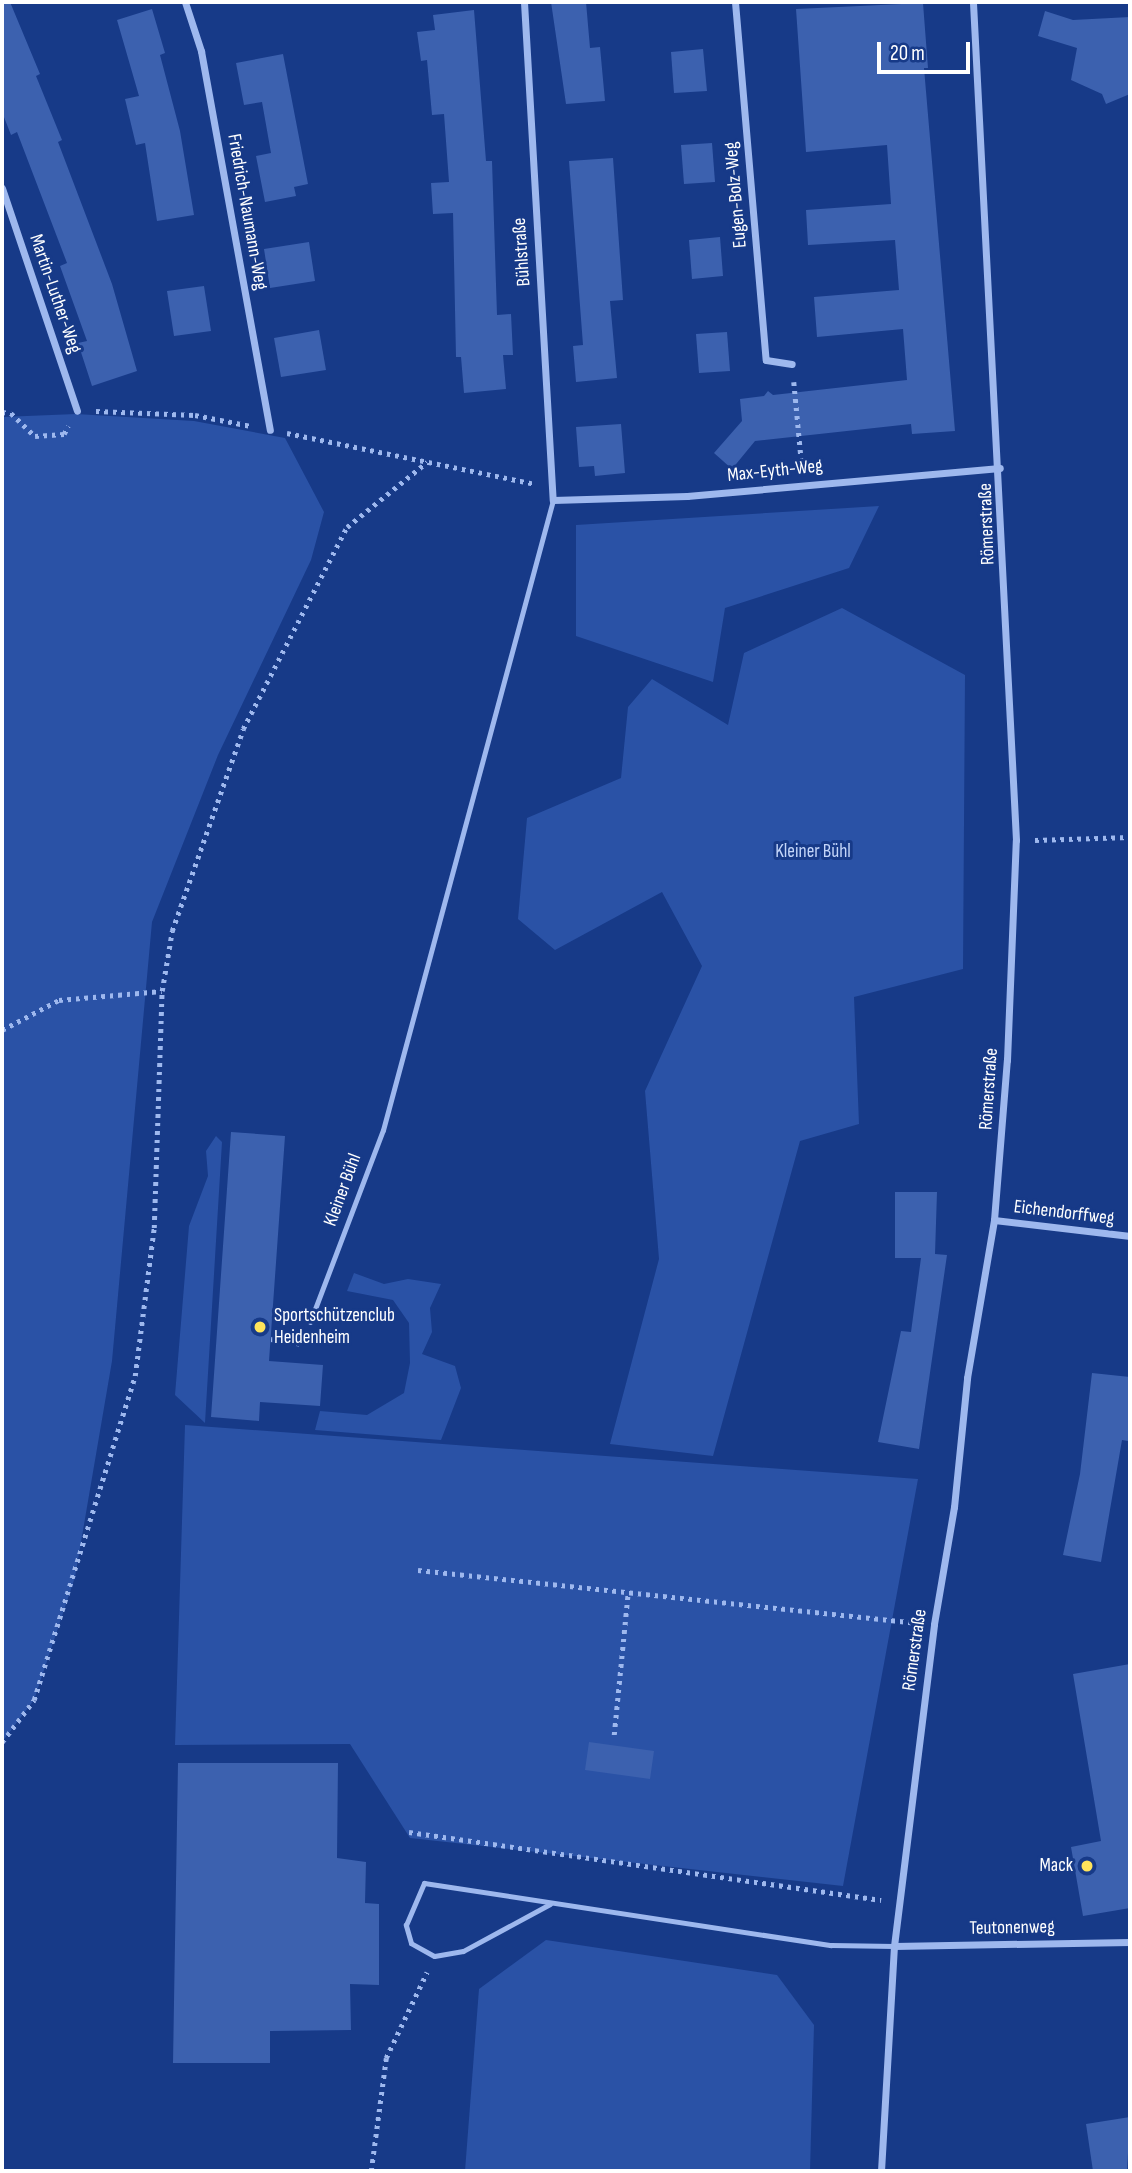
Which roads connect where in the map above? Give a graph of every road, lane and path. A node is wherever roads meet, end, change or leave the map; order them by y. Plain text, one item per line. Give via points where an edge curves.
1 (185, 2) edge
2 (524, 2) edge
3 (735, 2) edge
4 (973, 2) edge
5 (2, 188) edge
6 (792, 364) joint
7 (77, 411) junction
8 (2, 412) edge
9 (270, 430) junction
10 (427, 462) junction
11 (1000, 468) junction
12 (520, 481) dead end
13 (803, 483) junction
14 (554, 500) junction
15 (1130, 837) edge
16 (1016, 840) junction
17 (162, 991) junction
18 (2, 1030) edge
19 (994, 1220) junction
20 (1130, 1236) edge
21 (310, 1322) joint
22 (271, 1339) dead end
23 (418, 1570) dead end
24 (628, 1592) junction
25 (934, 1624) junction
26 (614, 1735) dead end
27 (2, 1742) edge
28 (409, 1832) dead end
29 (899, 1903) junction
30 (550, 1904) junction
31 (1130, 1942) edge
32 (894, 1946) junction
33 (434, 1956) junction
34 (371, 2171) edge
35 (881, 2171) edge

1 - 9 street, Friedrich-Naumann-Weg via 201,51
2 - 14 street, Bühlstraße
3 - 6 street, Eugen-Bolz-Weg via 766,360
4 - 11 street, Römerstraße
5 - 7 street, Martin-Luther-Weg
6 - 13 path
7 - 8 path via 64,433 35,436 11,413
7 - 9 path via 195,415
9 - 10 path
10 - 12 path
10 - 17 path via 347,527 243,729 172,931
11 - 13 street, Max-Eyth-Weg
11 - 16 street, Römerstraße
13 - 14 street, Max-Eyth-Weg via 687,496
14 - 21 lane, Kleiner Bühl via 383,1130
15 - 16 path
16 - 19 street, Römerstraße via 1007,1060
17 - 18 path via 59,1000
17 - 27 path via 154,1228 135,1376 34,1700
19 - 20 street, Eichendorffweg
19 - 25 street, Römerstraße
21 - 22 path via 303,1345
23 - 24 path
24 - 25 path
24 - 26 path
25 - 29 street, Römerstraße
28 - 29 path
29 - 32 street, Römerstraße
30 - 32 lane via 656,1915 831,1945
30 - 33 lane via 463,1951
30 - 33 lane via 424,1883 406,1925 411,1943
31 - 32 street, Teutonenweg
32 - 35 street, Römerstraße
33 - 34 path via 386,2058

